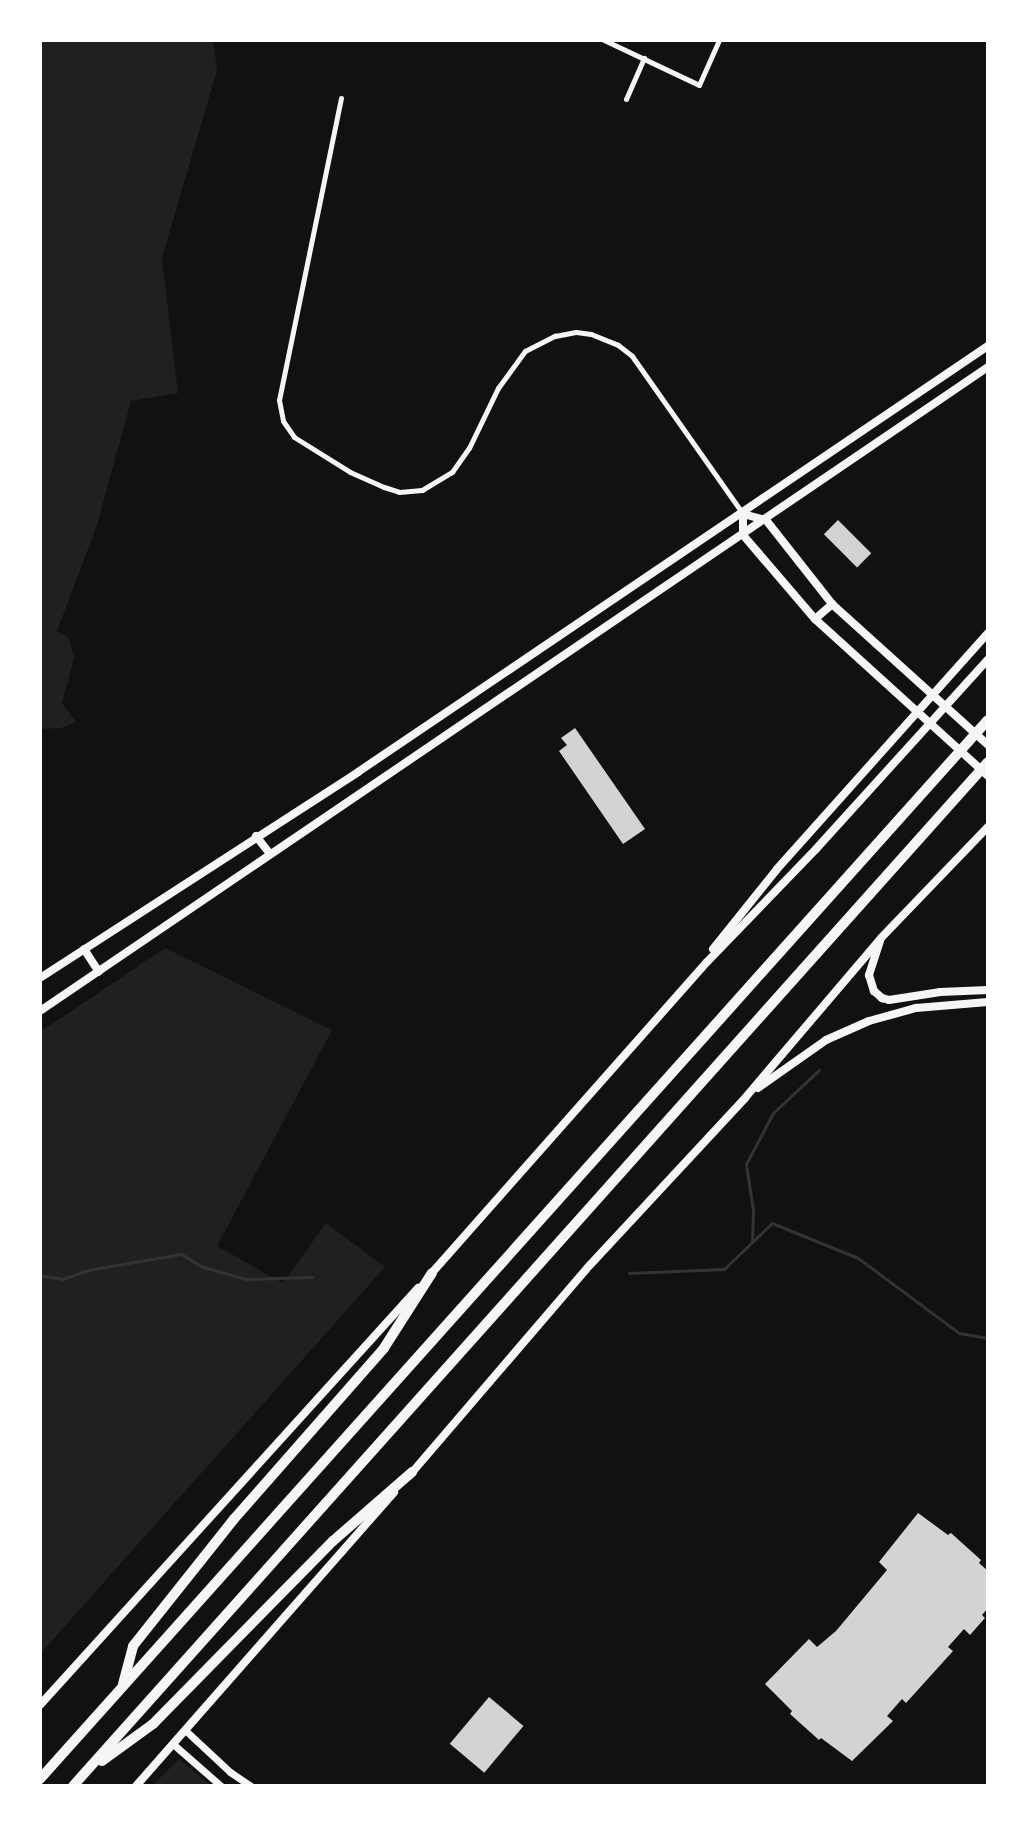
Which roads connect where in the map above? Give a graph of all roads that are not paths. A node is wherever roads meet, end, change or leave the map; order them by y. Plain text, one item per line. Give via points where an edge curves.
1 (604, 40) edge
2 (719, 40) edge
3 (644, 58) junction
4 (341, 98) dead end
5 (626, 99) dead end
6 (988, 346) edge
7 (988, 367) edge
8 (880, 420) junction
9 (889, 436) junction
10 (743, 514) junction
11 (766, 520) junction
12 (743, 535) junction
13 (832, 604) junction
14 (815, 619) junction
15 (988, 633) edge
16 (988, 659) edge
17 (936, 698) junction
18 (917, 713) junction
19 (988, 720) edge
20 (400, 742) junction
21 (988, 745) edge
22 (412, 756) junction
23 (988, 762) edge
24 (988, 776) edge
25 (988, 827) edge
26 (256, 836) junction
27 (270, 854) junction
28 (881, 938) junction
29 (84, 949) junction
30 (99, 972) junction
31 (40, 978) edge
32 (988, 990) edge
33 (674, 999) junction
34 (988, 1002) edge
35 (40, 1011) edge
36 (745, 1098) junction
37 (432, 1273) junction
38 (412, 1472) junction
39 (123, 1687) junction
40 (40, 1705) edge
41 (185, 1730) junction
42 (173, 1744) junction
43 (84, 1773) junction
44 (40, 1779) edge
45 (73, 1786) edge
46 (136, 1786) edge
47 (221, 1786) edge
48 (251, 1786) edge

1 - 3 street
2 - 3 street via 699,85
3 - 5 street
4 - 10 street via 279,400 283,421 294,437 384,487 422,490 452,472 498,388 525,351 555,336 591,334 632,356
6 - 8 main road
7 - 9 main road
8 - 9 main road
8 - 10 main road
9 - 11 main road
10 - 11 main road
10 - 12 main road
10 - 20 main road
11 - 12 main road
11 - 13 main road
12 - 14 main road
12 - 22 main road
13 - 14 main road
13 - 17 main road
14 - 18 main road
15 - 17 main road
16 - 33 main road
17 - 18 main road
17 - 21 main road
18 - 24 main road
18 - 33 main road via 771,876
19 - 39 highway
20 - 22 main road
20 - 26 main road
22 - 27 main road
23 - 43 highway
25 - 28 main road
26 - 27 main road
26 - 29 main road
27 - 30 main road
28 - 32 main road via 869,975 882,998
28 - 36 main road
29 - 30 main road
29 - 31 main road
30 - 35 main road
33 - 37 main road
34 - 36 main road via 916,1008 847,1030
36 - 38 main road via 590,1265
37 - 39 highway via 384,1348 234,1519 133,1646
37 - 40 main road
38 - 41 main road
38 - 43 highway via 333,1541 153,1724
39 - 44 highway
41 - 42 main road
41 - 48 street
42 - 46 main road
42 - 47 street
43 - 45 highway

